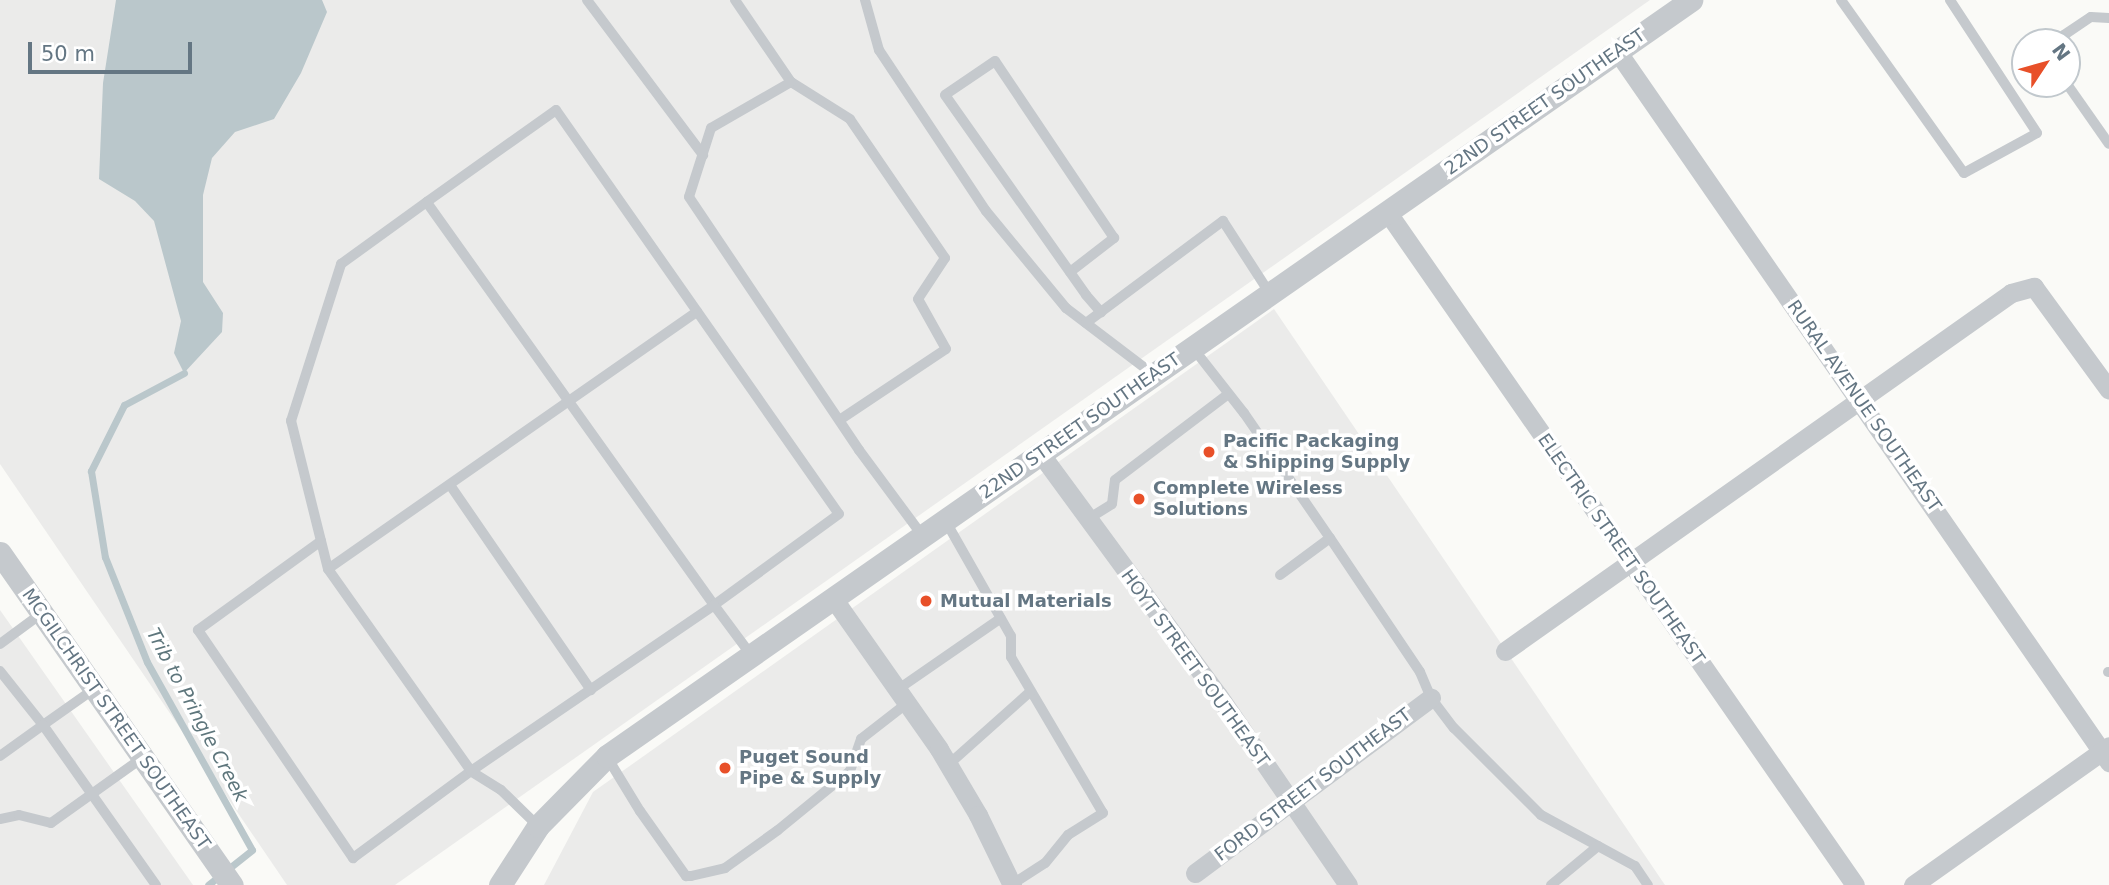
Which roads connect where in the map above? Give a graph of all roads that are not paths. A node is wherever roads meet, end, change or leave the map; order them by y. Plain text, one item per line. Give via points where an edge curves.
1 (587, 0) edge
2 (735, 0) edge
3 (865, 0) edge
4 (1842, 0) edge
5 (1950, 0) edge
6 (1680, 3) edge
7 (2109, 18) edge
8 (2074, 28) edge
9 (1617, 51) junction
10 (791, 82) junction
11 (2077, 98) edge
12 (2109, 144) edge
13 (703, 155) junction
14 (427, 202) junction
15 (1388, 213) junction
16 (1070, 272) junction
17 (1270, 294) junction
18 (698, 312) junction
19 (1101, 312) junction
20 (1086, 323) junction
21 (1193, 348) junction
22 (1154, 374) junction
23 (2109, 390) edge
24 (1227, 395) junction
25 (1860, 399) junction
26 (568, 402) junction
27 (841, 419) junction
28 (1040, 453) junction
29 (450, 485) junction
30 (1088, 519) junction
31 (945, 520) junction
32 (922, 535) junction
33 (1331, 538) junction
34 (321, 541) junction
35 (0, 553) edge
36 (1630, 562) junction
37 (328, 569) junction
38 (1280, 575) dead end
39 (834, 597) junction
40 (714, 605) junction
41 (42, 613) junction
42 (1001, 618) junction
43 (0, 644) edge
44 (1505, 651) dead end
45 (751, 656) junction
46 (0, 671) edge
47 (94, 689) junction
48 (591, 690) junction
49 (1030, 692) junction
50 (902, 697) junction
51 (1430, 698) junction
52 (43, 725) junction
53 (2106, 753) edge
54 (0, 756) edge
55 (607, 756) junction
56 (142, 758) junction
57 (948, 765) junction
58 (471, 771) junction
59 (92, 794) junction
60 (1292, 803) junction
61 (0, 819) edge
62 (538, 826) junction
63 (1598, 846) junction
64 (1195, 873) dead end
65 (156, 885) edge
66 (232, 885) edge
67 (500, 885) edge
68 (1012, 885) edge
69 (1348, 885) edge
70 (1552, 885) edge
71 (1648, 885) edge
72 (1855, 885) edge
73 (1913, 885) edge

1 - 13 lane
2 - 10 lane
3 - 20 lane via 879,50 986,211 1065,306
4 - 5 lane via 1964,173 2037,133
6 - 9 street, 22ND STREET SOUTHEAST
7 - 8 lane via 2091,17
9 - 15 street, 22ND STREET SOUTHEAST
9 - 25 street, RURAL AVENUE SOUTHEAST
10 - 13 lane via 711,128
10 - 27 lane via 850,118 945,258 918,299 946,349
11 - 12 lane
13 - 27 lane via 689,197
14 - 18 lane via 556,110
14 - 26 lane
14 - 34 lane via 341,264 291,421
15 - 17 street, 22ND STREET SOUTHEAST
15 - 36 street, ELECTRIC STREET SOUTHEAST
16 - 16 lane via 945,95 995,61 1114,238
16 - 19 lane
17 - 19 lane via 1223,221
17 - 21 street, 22ND STREET SOUTHEAST
18 - 26 lane
18 - 40 lane via 839,514
19 - 20 lane
20 - 22 lane
21 - 22 street, 22ND STREET SOUTHEAST
21 - 24 lane
22 - 28 street, 22ND STREET SOUTHEAST
23 - 25 street via 2034,287 2011,293
24 - 30 lane via 1115,480 1112,504
24 - 33 lane
25 - 36 street
25 - 53 street, RURAL AVENUE SOUTHEAST
26 - 29 lane
26 - 40 lane
27 - 32 lane
28 - 30 street, HOYT STREET SOUTHEAST
28 - 31 street, 22ND STREET SOUTHEAST
29 - 37 lane
29 - 48 lane
30 - 60 street, HOYT STREET SOUTHEAST
31 - 32 street, 22ND STREET SOUTHEAST
31 - 42 lane
32 - 39 street, 22ND STREET SOUTHEAST
33 - 38 lane
33 - 51 lane via 1420,672
34 - 37 lane
34 - 58 lane via 198,631 353,858
35 - 41 street, MCGILCHRIST STREET SOUTHEAST
36 - 44 street
36 - 72 street, ELECTRIC STREET SOUTHEAST
37 - 58 lane
39 - 45 street, 22ND STREET SOUTHEAST
39 - 50 street
40 - 45 lane
40 - 48 lane
41 - 43 lane
41 - 47 street, MCGILCHRIST STREET SOUTHEAST
42 - 49 lane via 1011,636 1011,657
42 - 50 lane
45 - 55 street, 22ND STREET SOUTHEAST
46 - 52 lane
47 - 52 lane
47 - 56 street, MCGILCHRIST STREET SOUTHEAST
48 - 58 lane
49 - 57 lane
49 - 68 lane via 1103,813 1068,835 1045,863
50 - 55 lane via 861,739 850,771 725,868 691,876 686,876 640,811
50 - 57 street
51 - 60 street, FORD STREET SOUTHEAST
51 - 63 lane via 1541,815
52 - 54 lane
52 - 59 lane
53 - 73 street
55 - 62 street, 22ND STREET SOUTHEAST
56 - 59 lane
56 - 66 street, MCGILCHRIST STREET SOUTHEAST
57 - 68 street
58 - 62 lane via 501,790
59 - 61 lane via 51,823 19,815
59 - 65 lane
60 - 64 street, FORD STREET SOUTHEAST
60 - 69 street, HOYT STREET SOUTHEAST
62 - 67 street, 22ND STREET SOUTHEAST
63 - 70 lane
63 - 71 lane via 1635,866

